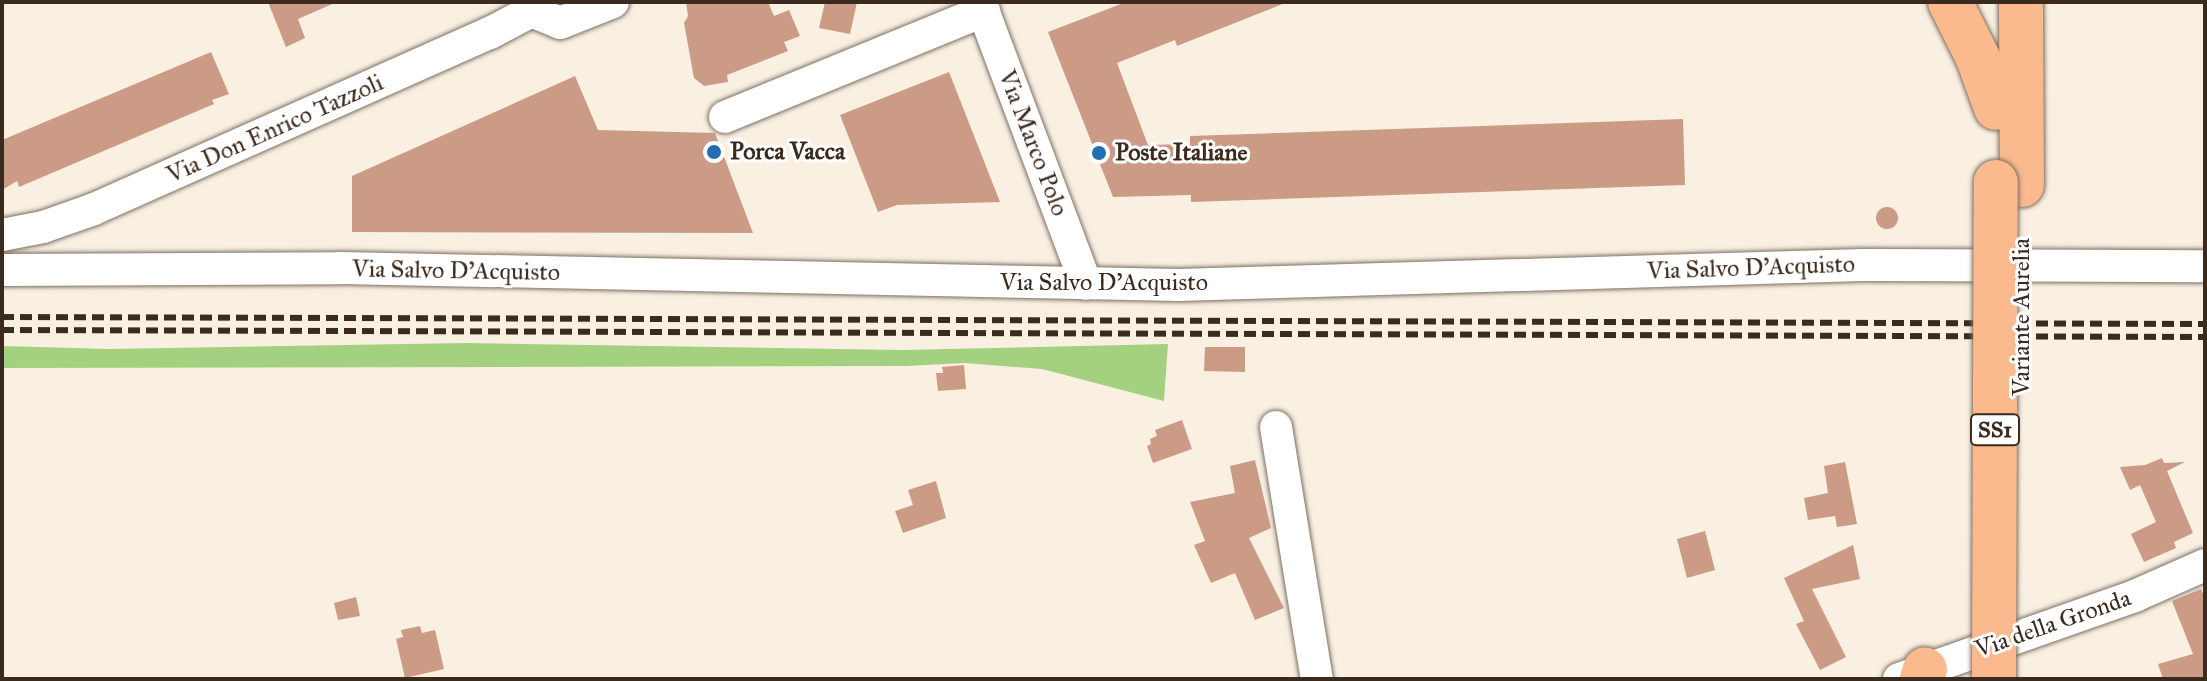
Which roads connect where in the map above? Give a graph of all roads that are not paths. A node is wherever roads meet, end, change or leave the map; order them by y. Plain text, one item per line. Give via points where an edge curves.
1 (613, 2) edge
2 (1950, 2) edge
3 (1996, 2) edge
4 (2021, 2) edge
5 (535, 6) edge
6 (982, 6) edge
7 (1996, 108) junction
8 (725, 117) dead end
9 (2009, 183) junction
10 (2, 235) edge
11 (2205, 266) edge
12 (2, 270) edge
13 (1086, 284) junction
14 (1276, 427) dead end
15 (2205, 565) edge
16 (1916, 676) edge
17 (1317, 679) edge
18 (1994, 679) edge
19 (2020, 679) edge

1 - 5 street via 560,23
2 - 7 highway
3 - 7 highway, Variante Aurelia / SS1
4 - 9 highway, Variante Aurelia / SS1
5 - 10 street, Via Don Enrico Tazzoli via 490,33 94,209
6 - 8 street
6 - 13 street, Via Marco Polo
7 - 9 highway, Variante Aurelia / SS1
9 - 18 highway, Variante Aurelia / SS1, bridge
9 - 19 highway, Variante Aurelia / SS1
11 - 13 street, Via Salvo D'Acquisto via 1922,263
12 - 13 street, Via Salvo D'Acquisto via 341,268
14 - 17 street
15 - 16 street, Via della Gronda

